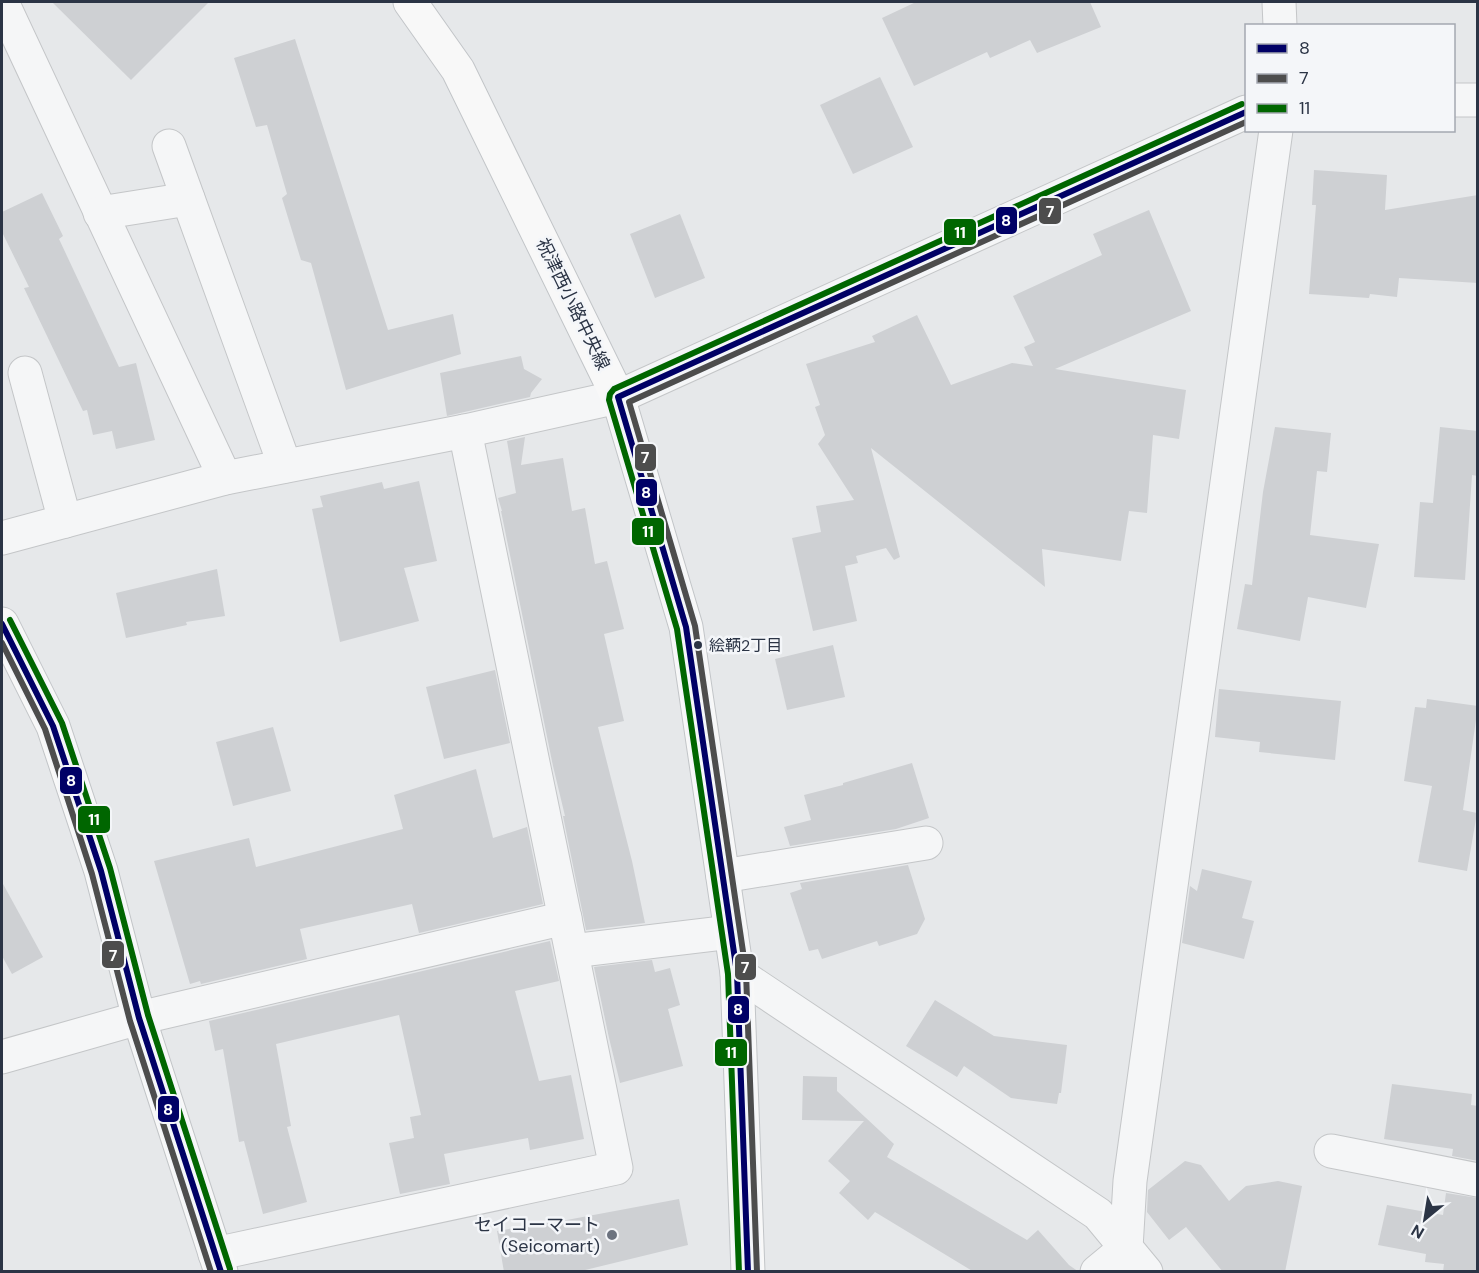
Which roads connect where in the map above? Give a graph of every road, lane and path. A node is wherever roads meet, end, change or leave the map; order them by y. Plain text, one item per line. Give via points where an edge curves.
1 (410, 2) edge
2 (1280, 2) edge
3 (2, 5) edge
4 (1280, 24) edge
5 (1455, 99) edge
6 (1478, 100) edge
7 (1245, 112) edge
8 (1276, 132) edge
9 (169, 146) dead end
10 (188, 199) junction
11 (100, 213) junction
12 (25, 373) dead end
13 (618, 397) junction
14 (465, 431) junction
15 (285, 466) junction
16 (225, 478) junction
17 (65, 521) junction
18 (2, 538) edge
19 (2, 624) edge
20 (926, 843) dead end
21 (723, 876) junction
22 (565, 918) junction
23 (731, 932) junction
24 (572, 951) junction
25 (737, 973) junction
26 (139, 1018) junction
27 (2, 1057) edge
28 (1331, 1151) dead end
29 (1478, 1180) edge
30 (1136, 1260) edge
31 (218, 1263) edge
32 (748, 1272) edge
33 (1097, 1272) edge

1 - 13 main road, 祝津西小路中央線 via 458,70
2 - 4 street
3 - 11 street
5 - 6 street
7 - 13 street
8 - 30 street via 1131,1181
9 - 10 street
10 - 11 street
10 - 15 street
11 - 16 street
12 - 17 street
13 - 14 street
13 - 21 main road, 祝津西小路中央線 via 686,627
14 - 15 street
14 - 22 street
15 - 16 street
16 - 17 street
17 - 18 street
19 - 26 main road via 53,726 101,871
20 - 21 street
21 - 23 main road, 祝津西小路中央線
22 - 24 street
22 - 26 street
23 - 24 street
23 - 25 main road, 祝津西小路中央線
24 - 31 street via 616,1168
25 - 30 street via 1098,1214
25 - 32 main road, 祝津西小路中央線
26 - 27 street
26 - 31 main road
28 - 29 street
30 - 33 street

